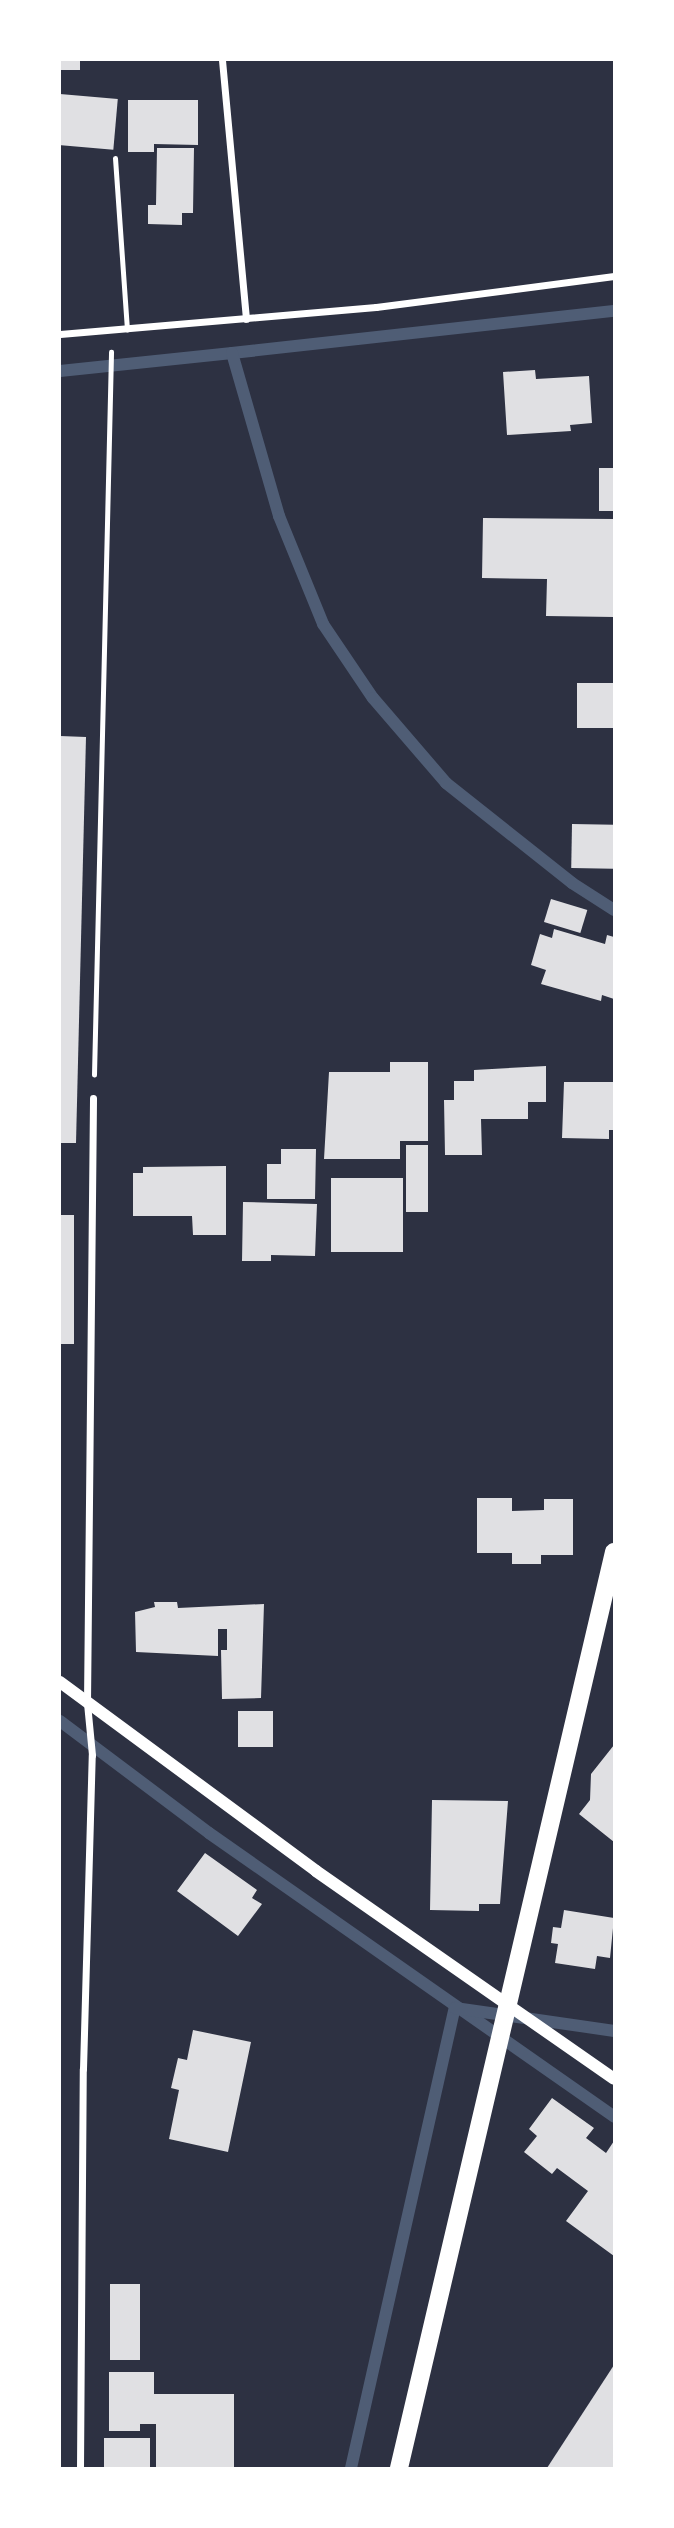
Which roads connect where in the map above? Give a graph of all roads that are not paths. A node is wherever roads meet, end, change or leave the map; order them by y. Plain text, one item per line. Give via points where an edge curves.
1 (222, 60) edge
2 (115, 158) dead end
3 (614, 276) edge
4 (246, 319) junction
5 (127, 330) junction
6 (60, 334) edge
7 (93, 1098) road end
8 (614, 1552) edge
9 (60, 1682) edge
10 (87, 1703) junction
11 (508, 2004) junction
12 (614, 2079) edge
13 (80, 2469) edge
14 (399, 2469) edge

1 - 4 street
2 - 5 lane
3 - 4 street
4 - 5 street
5 - 6 street
7 - 10 street
8 - 11 main road
9 - 10 street
10 - 11 street
10 - 13 street via 92,1755
11 - 12 street
11 - 14 main road

